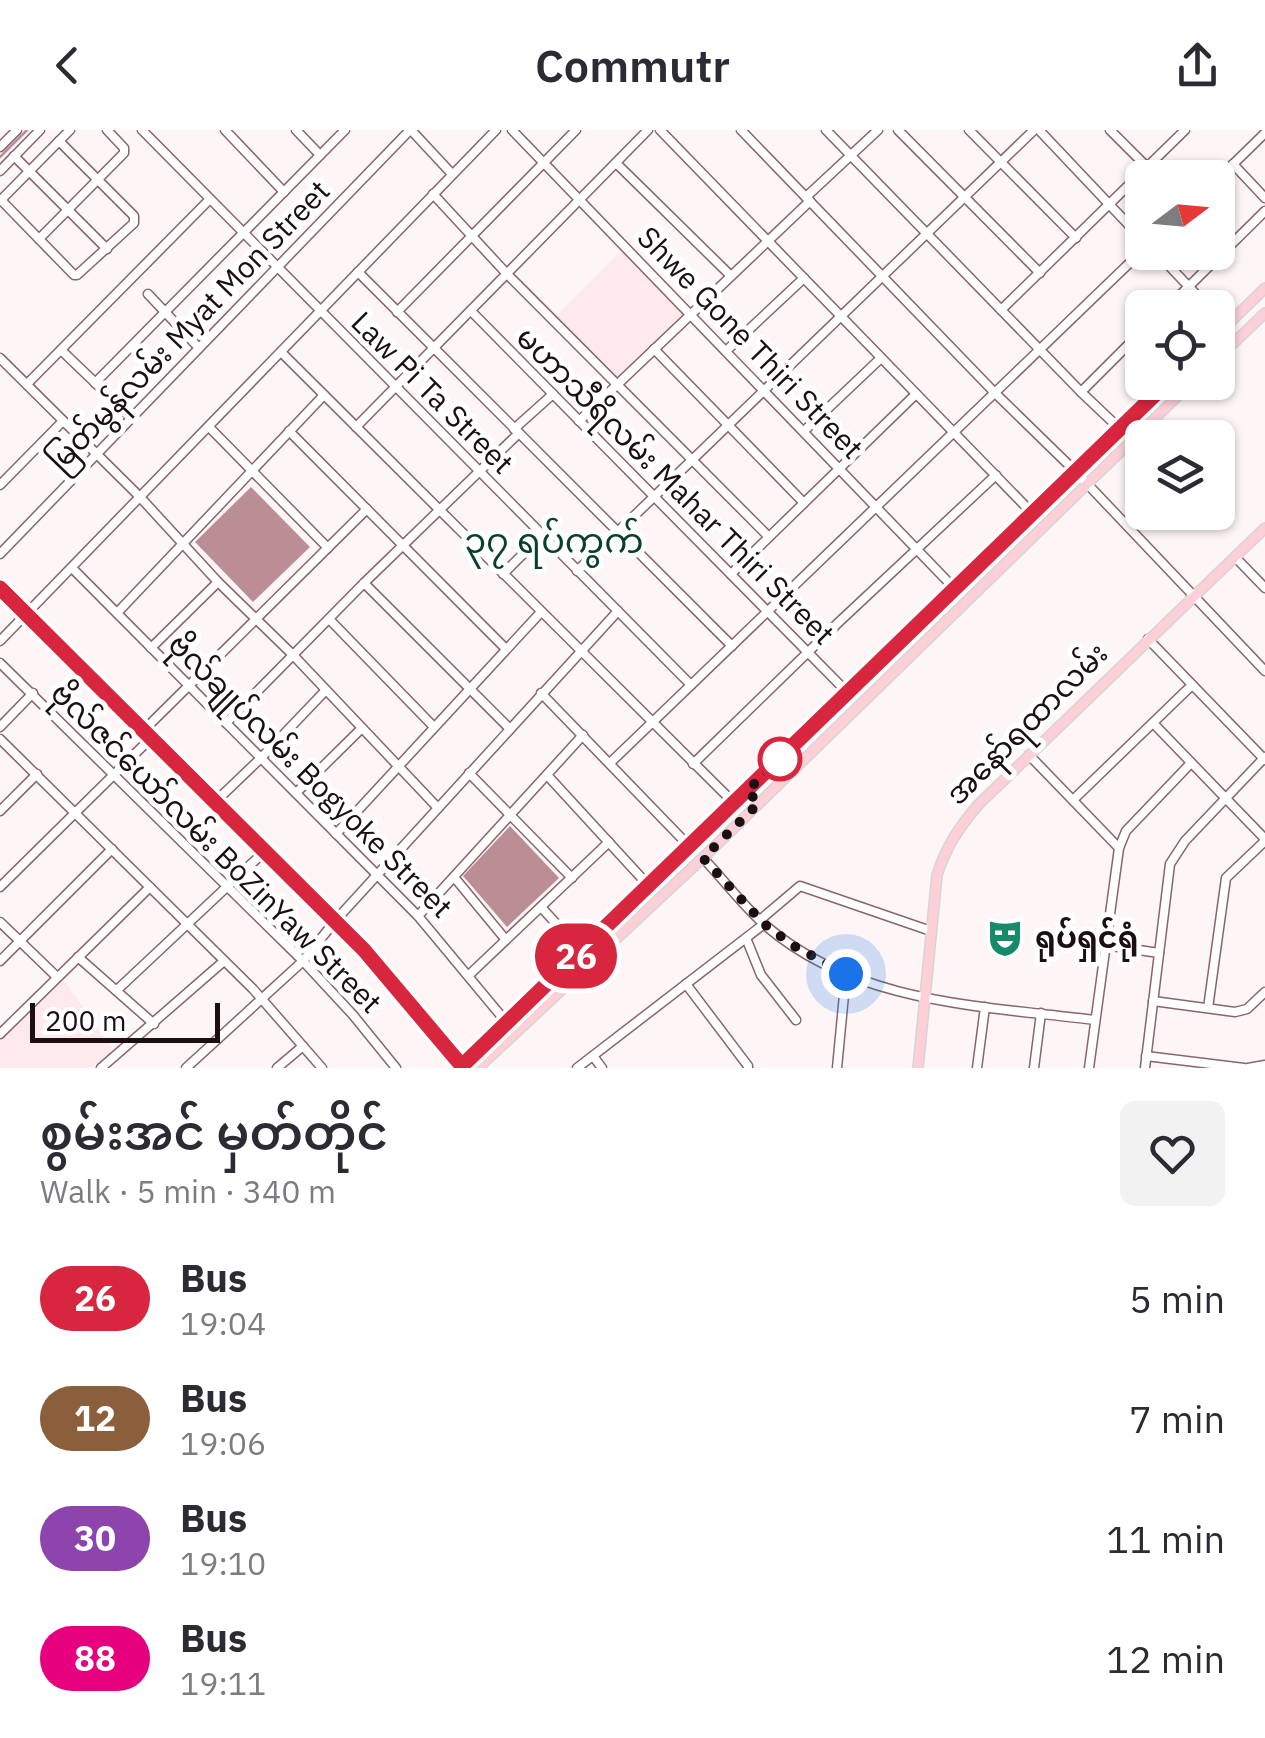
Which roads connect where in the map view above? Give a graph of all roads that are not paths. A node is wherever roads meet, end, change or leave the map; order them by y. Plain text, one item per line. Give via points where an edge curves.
1 (17, 130) edge
2 (40, 130) edge
3 (70, 130) edge
4 (107, 130) edge
5 (142, 130) edge
6 (226, 130) edge
7 (296, 130) edge
8 (345, 130) edge
9 (410, 130) edge
10 (496, 130) edge
11 (512, 130) edge
12 (576, 130) edge
13 (648, 130) edge
14 (660, 130) edge
15 (741, 130) edge
16 (826, 130) edge
17 (878, 130) edge
18 (898, 130) edge
19 (969, 130) edge
20 (1036, 130) edge
21 (1110, 130) edge
22 (1183, 131) edge
23 (1262, 132) edge
24 (59, 142) junction
25 (0, 147) edge
26 (320, 155) junction
27 (14, 156) junction
28 (851, 156) junction
29 (1139, 160) edge
30 (1155, 160) edge
31 (1235, 161) edge
32 (1001, 162) junction
33 (544, 163) junction
34 (616, 163) junction
35 (2, 166) edge
36 (1235, 167) edge
37 (30, 171) junction
38 (452, 174) junction
39 (97, 180) junction
40 (1125, 189) edge
41 (284, 192) junction
42 (433, 194) junction
43 (965, 198) junction
44 (1265, 198) edge
45 (210, 199) junction
46 (808, 199) junction
47 (580, 200) junction
48 (1, 201) edge
49 (1110, 204) junction
50 (69, 209) junction
51 (1265, 211) edge
52 (1125, 220) edge
53 (243, 233) junction
54 (927, 234) junction
55 (472, 236) junction
56 (1076, 238) junction
57 (39, 239) junction
58 (768, 241) junction
59 (107, 249) junction
60 (277, 268) junction
61 (1125, 268) edge
62 (1173, 270) edge
63 (358, 272) junction
64 (1040, 272) junction
65 (507, 274) junction
66 (731, 276) junction
67 (882, 276) junction
68 (804, 278) junction
69 (1188, 286) junction
70 (1265, 288) edge
71 (1184, 290) edge
72 (1192, 290) edge
73 (148, 294) dead end
74 (1247, 305) junction
75 (1001, 310) junction
76 (470, 311) junction
77 (164, 312) junction
78 (320, 312) junction
79 (398, 312) junction
80 (690, 314) junction
81 (841, 316) junction
82 (1262, 316) edge
83 (1235, 317) edge
84 (1235, 342) edge
85 (199, 348) junction
86 (434, 348) junction
87 (1125, 348) edge
88 (654, 349) junction
89 (61, 350) junction
90 (1040, 350) junction
91 (726, 351) junction
92 (281, 352) junction
93 (0, 358) edge
94 (882, 358) junction
95 (95, 383) junction
96 (27, 384) junction
97 (616, 385) junction
98 (395, 388) junction
99 (764, 390) junction
100 (1081, 392) junction
101 (995, 393) junction
102 (553, 394) junction
103 (916, 394) junction
104 (324, 395) junction
105 (1150, 400) edge
106 (1173, 400) edge
107 (132, 418) junction
108 (63, 421) junction
109 (579, 421) junction
110 (728, 426) junction
111 (209, 427) junction
112 (356, 427) junction
113 (1120, 429) junction
114 (289, 431) junction
115 (516, 431) junction
116 (804, 431) junction
117 (954, 432) junction
118 (97, 454) junction
119 (692, 460) junction
120 (840, 468) junction
121 (252, 471) junction
122 (478, 471) junction
123 (1076, 472) junction
124 (996, 475) junction
125 (1086, 484) junction
126 (0, 485) edge
127 (139, 496) junction
128 (654, 496) junction
129 (804, 503) junction
130 (877, 506) junction
131 (367, 509) junction
132 (439, 510) junction
133 (1032, 514) junction
134 (1265, 528) edge
135 (618, 532) junction
136 (542, 535) junction
137 (769, 537) junction
138 (183, 544) junction
139 (402, 545) junction
140 (328, 548) junction
141 (918, 548) junction
142 (0, 554) edge
143 (1235, 557) junction
144 (72, 568) junction
145 (578, 571) junction
146 (503, 574) junction
147 (731, 574) junction
148 (218, 582) junction
149 (364, 583) junction
150 (0, 588) edge
151 (1265, 588) edge
152 (955, 589) junction
153 (1194, 596) junction
154 (945, 599) junction
155 (618, 611) junction
156 (541, 612) junction
157 (768, 612) junction
158 (956, 612) junction
159 (26, 613) junction
160 (117, 613) junction
161 (329, 619) junction
162 (256, 620) junction
163 (1148, 640) junction
164 (0, 641) edge
165 (732, 646) junction
166 (151, 648) junction
167 (506, 649) junction
168 (580, 652) junction
169 (808, 652) junction
170 (293, 654) junction
171 (0, 663) edge
172 (1265, 670) edge
173 (691, 685) junction
174 (1192, 685) junction
175 (189, 686) junction
176 (470, 689) junction
177 (326, 690) junction
178 (33, 693) junction
179 (542, 693) junction
180 (848, 693) junction
181 (226, 723) junction
182 (652, 723) junction
183 (1152, 723) junction
184 (0, 726) edge
185 (434, 727) junction
186 (362, 728) junction
187 (510, 729) junction
188 (147, 735) junction
189 (583, 735) junction
190 (0, 739) edge
191 (1029, 755) junction
192 (261, 758) junction
193 (1264, 759) edge
194 (610, 763) junction
195 (1191, 763) junction
196 (693, 764) junction
197 (398, 766) junction
198 (37, 774) junction
199 (469, 774) junction
200 (114, 775) junction
201 (547, 775) junction
202 (747, 791) junction
203 (296, 793) junction
204 (1226, 798) junction
205 (1072, 800) junction
206 (216, 802) junction
207 (734, 803) junction
208 (759, 803) junction
209 (438, 808) junction
210 (0, 811) edge
211 (76, 812) junction
212 (510, 815) junction
213 (336, 834) junction
214 (1265, 840) edge
215 (609, 842) junction
216 (690, 846) junction
217 (112, 848) junction
218 (1118, 848) junction
219 (264, 852) junction
220 (703, 858) junction
221 (377, 874) junction
222 (454, 877) junction
223 (572, 878) junction
224 (648, 885) junction
225 (0, 887) edge
226 (150, 887) junction
227 (227, 887) junction
228 (541, 906) junction
229 (418, 916) junction
230 (335, 921) junction
231 (0, 922) edge
232 (762, 922) junction
233 (188, 925) junction
234 (931, 932) junction
235 (746, 938) junction
236 (506, 940) junction
237 (20, 941) junction
238 (1106, 945) junction
239 (581, 951) junction
240 (1159, 953) junction
241 (78, 957) junction
242 (0, 961) edge
243 (224, 961) junction
244 (303, 961) junction
245 (846, 974) junction
246 (469, 975) junction
247 (58, 977) junction
248 (686, 984) junction
249 (117, 990) junction
250 (1265, 992) edge
251 (263, 1000) junction
252 (925, 1000) junction
253 (1153, 1001) junction
254 (985, 1006) junction
255 (1208, 1008) junction
256 (1041, 1013) junction
257 (796, 1020) dead end
258 (1096, 1020) junction
259 (508, 1023) junction
260 (154, 1024) junction
261 (0, 1034) edge
262 (303, 1046) junction
263 (449, 1050) junction
264 (114, 1056) junction
265 (592, 1056) junction
266 (1146, 1056) junction
267 (482, 1062) edge
268 (1265, 1066) edge
269 (101, 1068) edge
270 (123, 1068) edge
271 (186, 1068) edge
272 (276, 1068) edge
273 (322, 1068) edge
274 (396, 1068) edge
275 (460, 1068) edge
276 (576, 1068) edge
277 (602, 1068) edge
278 (748, 1068) edge
279 (837, 1068) edge
280 (918, 1068) edge
281 (977, 1068) edge
282 (1034, 1068) edge
283 (1089, 1068) edge
284 (1144, 1068) edge
285 (1246, 1068) edge

1 - 25 street
2 - 27 street
3 - 24 street
4 - 39 street via 125,151
5 - 45 street, Law Pi Ta Street
6 - 41 street
7 - 26 street
8 - 26 street
9 - 38 street
9 - 60 street, မြတ်မွန်လမ်း Myat Mon Street
10 - 38 street
11 - 33 street, Shwe Gone Thiri Street
12 - 33 street
13 - 34 street
14 - 58 street
15 - 46 street
16 - 28 street
17 - 28 street
18 - 43 street
19 - 32 street
20 - 32 street
20 - 49 street
21 - 29 street
22 - 30 street
23 - 31 street
24 - 37 street
24 - 39 street
26 - 41 street
27 - 35 street
27 - 37 street
28 - 46 street
28 - 54 street
32 - 43 street
32 - 56 street
33 - 47 street, Shwe Gone Thiri Street
33 - 55 street
34 - 47 street
34 - 66 street
36 - 44 street
37 - 48 street
37 - 50 street
38 - 42 street
39 - 50 street
39 - 59 street via 136,220
40 - 49 street
41 - 53 street
42 - 55 street
42 - 63 street
43 - 54 street
43 - 64 street
45 - 53 street, Law Pi Ta Street
45 - 89 street
46 - 58 street
46 - 67 street
47 - 65 street
47 - 80 street, Shwe Gone Thiri Street
48 - 57 street
49 - 52 street
49 - 56 street
50 - 57 street
50 - 59 street
51 - 69 street
53 - 60 street, Law Pi Ta Street
53 - 77 street
54 - 67 street
54 - 75 street
55 - 65 street
55 - 79 street
56 - 64 street
57 - 59 street via 74,275
58 - 66 street
58 - 68 street
60 - 78 street, Law Pi Ta Street
60 - 85 street, မြတ်မွန်လမ်း Myat Mon Street
61 - 90 street
62 - 69 street
63 - 78 street
63 - 79 street
64 - 75 street
65 - 76 street
65 - 97 street
66 - 80 street
67 - 81 street
67 - 101 street
68 - 81 street
68 - 91 street
69 - 71 street
69 - 72 street
70 - 74 main road
73 - 77 street
74 - 82 street
74 - 83 main road
75 - 90 street
76 - 86 street
76 - 102 street, မဟာသီရိလမ်း Mahar Thiri Street
77 - 85 street
77 - 95 street
78 - 92 street
78 - 98 street, Law Pi Ta Street
79 - 86 street
80 - 88 street
80 - 91 street, Shwe Gone Thiri Street
81 - 94 street
81 - 99 street
82 - 84 main road
85 - 107 street, မြတ်မွန်လမ်း Myat Mon Street
86 - 98 street
86 - 115 street
87 - 100 street
88 - 97 street
88 - 110 street
89 - 95 street
89 - 96 street
90 - 100 street
90 - 101 street
91 - 99 street, Shwe Gone Thiri Street
92 - 104 street
92 - 111 street
93 - 96 street
94 - 103 street
94 - 116 street
95 - 107 street
96 - 108 street
97 - 109 street
97 - 119 street
98 - 112 street
98 - 122 street, Law Pi Ta Street
99 - 110 street
99 - 116 street, Shwe Gone Thiri Street
100 - 113 street
101 - 117 street
101 - 123 street
102 - 109 street, မဟာသီရိလမ်း Mahar Thiri Street
102 - 115 street
103 - 117 street
103 - 120 street
104 - 112 street
104 - 114 street
105 - 113 main road
106 - 125 main road
107 - 118 street, မြတ်မွန်လမ်း Myat Mon Street
108 - 118 street
108 - 126 street
109 - 128 street, မဟာသီရိလမ်း Mahar Thiri Street
110 - 119 street
110 - 129 street
111 - 121 street
111 - 127 street
112 - 132 street
113 - 123 main road
114 - 121 street
114 - 131 street
115 - 122 street
115 - 135 street
116 - 120 street, Shwe Gone Thiri Street
117 - 124 street
117 - 130 street
118 - 127 street
118 - 142 street, မြတ်မွန်လမ်း Myat Mon Street
119 - 128 street
119 - 137 street
120 - 129 street
120 - 130 street, Shwe Gone Thiri Street
121 - 138 street
121 - 140 street
122 - 132 street
122 - 136 street, Law Pi Ta Street
123 - 125 street
123 - 133 main road
124 - 133 street
124 - 141 street
125 - 153 street
125 - 158 main road
127 - 138 street
127 - 144 street
128 - 135 street
128 - 147 street, မဟာသီရိလမ်း Mahar Thiri Street
129 - 137 street
130 - 141 street, Shwe Gone Thiri Street
130 - 157 street
131 - 139 street
131 - 140 street
132 - 139 street
132 - 146 street
133 - 152 main road
134 - 143 main road, အနော်ရထာလမ်း
135 - 145 street
135 - 165 street
136 - 145 street, Law Pi Ta Street
136 - 146 street
137 - 147 street
138 - 148 street
138 - 160 street
139 - 149 street
139 - 167 street
140 - 162 street
141 - 152 street, Shwe Gone Thiri Street
141 - 169 street
143 - 151 street
143 - 153 main road, အနော်ရထာလမ်း
144 - 159 street
144 - 160 street, ဗိုလ်ချုပ်လမ်း Bogyoke Street
145 - 155 street, Law Pi Ta Street
146 - 156 street
147 - 157 street, မဟာသီရိလမ်း Mahar Thiri Street
148 - 162 street
148 - 166 street
149 - 161 street
149 - 176 street
150 - 159 main road
152 - 154 main road
153 - 163 main road, အနော်ရထာလမ်း
153 - 172 street
154 - 158 street
154 - 180 main road
155 - 168 street
155 - 173 street, Law Pi Ta Street
156 - 167 street
156 - 168 street
157 - 165 street
157 - 169 street, မဟာသီရိလမ်း Mahar Thiri Street
158 - 208 main road
159 - 164 street
159 - 188 main road
160 - 166 street, ဗိုလ်ချုပ်လမ်း Bogyoke Street
161 - 170 street
161 - 185 street
162 - 170 street
162 - 175 street
163 - 174 street
163 - 191 main road, အနော်ရထာလမ်း
165 - 173 street
166 - 175 street, ဗိုလ်ချုပ်လမ်း Bogyoke Street
167 - 176 street
168 - 179 street
168 - 182 street
169 - 180 street, မဟာသီရိလမ်း Mahar Thiri Street
169 - 196 street
170 - 177 street
170 - 181 street
171 - 178 street, ဗိုလ်ဇင်ယော်လမ်း BoZinYaw Street
173 - 182 street
174 - 183 street
174 - 193 street
175 - 181 street, ဗိုလ်ချုပ်လမ်း Bogyoke Street
175 - 188 street
176 - 185 street
176 - 187 street
177 - 186 street
177 - 192 street
178 - 184 street
178 - 200 street, ဗိုလ်ဇင်ယော်လမ်း BoZinYaw Street
179 - 187 street
179 - 189 street
180 - 202 main road
181 - 192 street, ဗိုလ်ချုပ်လမ်း Bogyoke Street
182 - 194 street
182 - 196 street
183 - 195 street
183 - 205 street
185 - 197 street
186 - 197 street
186 - 203 street
187 - 199 street
188 - 200 street
188 - 206 main road
189 - 194 street
189 - 201 street
190 - 198 street
191 - 205 street
191 - 234 main road, အနော်ရထာလမ်း via 945,849
192 - 203 street, ဗိုလ်ချုပ်လမ်း Bogyoke Street
192 - 206 street
193 - 204 street
194 - 216 street
195 - 204 street
195 - 218 street via 1126,831
196 - 207 street
197 - 209 street
197 - 213 street
198 - 210 street
198 - 211 street
199 - 209 street
199 - 212 street
200 - 211 street
200 - 227 street, ဗိုလ်ဇင်ယော်လမ်း BoZinYaw Street
201 - 212 street
201 - 215 street
202 - 207 main road
202 - 208 main road
203 - 213 street, ဗိုလ်ချုပ်လမ်း Bogyoke Street
204 - 214 street
204 - 240 street via 1170,864
205 - 218 street
206 - 219 main road
207 - 216 main road
208 - 220 main road
209 - 221 street
211 - 217 street
211 - 225 street
212 - 222 street
212 - 223 street
213 - 221 street, ဗိုလ်ချုပ်လမ်း Bogyoke Street
214 - 255 street via 1226,878
215 - 223 street
215 - 224 street
216 - 224 main road
217 - 226 street
217 - 237 street
218 - 238 street
219 - 227 street
219 - 230 main road
220 - 232 street
220 - 267 main road
221 - 229 street, ဗိုလ်ချုပ်လမ်း Bogyoke Street
221 - 230 street
222 - 229 street
222 - 236 street
223 - 228 street
224 - 239 main road
226 - 233 street
226 - 241 street
227 - 233 street
227 - 244 street, ဗိုလ်ဇင်ယော်လမ်း BoZinYaw Street
228 - 236 street
228 - 239 street
229 - 246 street, ဗိုလ်ချုပ်လမ်း Bogyoke Street
230 - 244 street
230 - 263 main road
231 - 237 street
232 - 234 street via 800,886
232 - 235 street
232 - 245 street
233 - 243 street
233 - 249 street
234 - 252 main road, အနော်ရထာလမ်း
235 - 248 street
235 - 257 street via 761,975
236 - 246 street
237 - 242 street
237 - 247 street
238 - 240 street
238 - 258 street
239 - 259 main road
240 - 253 street
241 - 247 street
241 - 249 street
243 - 251 street
243 - 260 street
244 - 251 street
244 - 274 street, ဗိုလ်ဇင်ယော်လမ်း BoZinYaw Street
245 - 252 street
245 - 279 street
246 - 259 street, ဗိုလ်ချုပ်လမ်း Bogyoke Street
247 - 261 street
248 - 265 street
248 - 278 street
249 - 260 street
250 - 255 street via 1241,1011
251 - 262 street
251 - 271 street
252 - 254 street
252 - 280 main road, အနော်ရထာလမ်း
253 - 255 street
253 - 266 street
254 - 256 street
254 - 281 street
256 - 258 street
256 - 282 street
258 - 283 street
259 - 267 main road
260 - 264 street
262 - 272 street
262 - 273 street
263 - 267 main road
263 - 275 main road
264 - 269 street
264 - 270 street
265 - 276 street
265 - 277 street
266 - 284 street
266 - 285 street
267 - 275 main road
268 - 285 street

